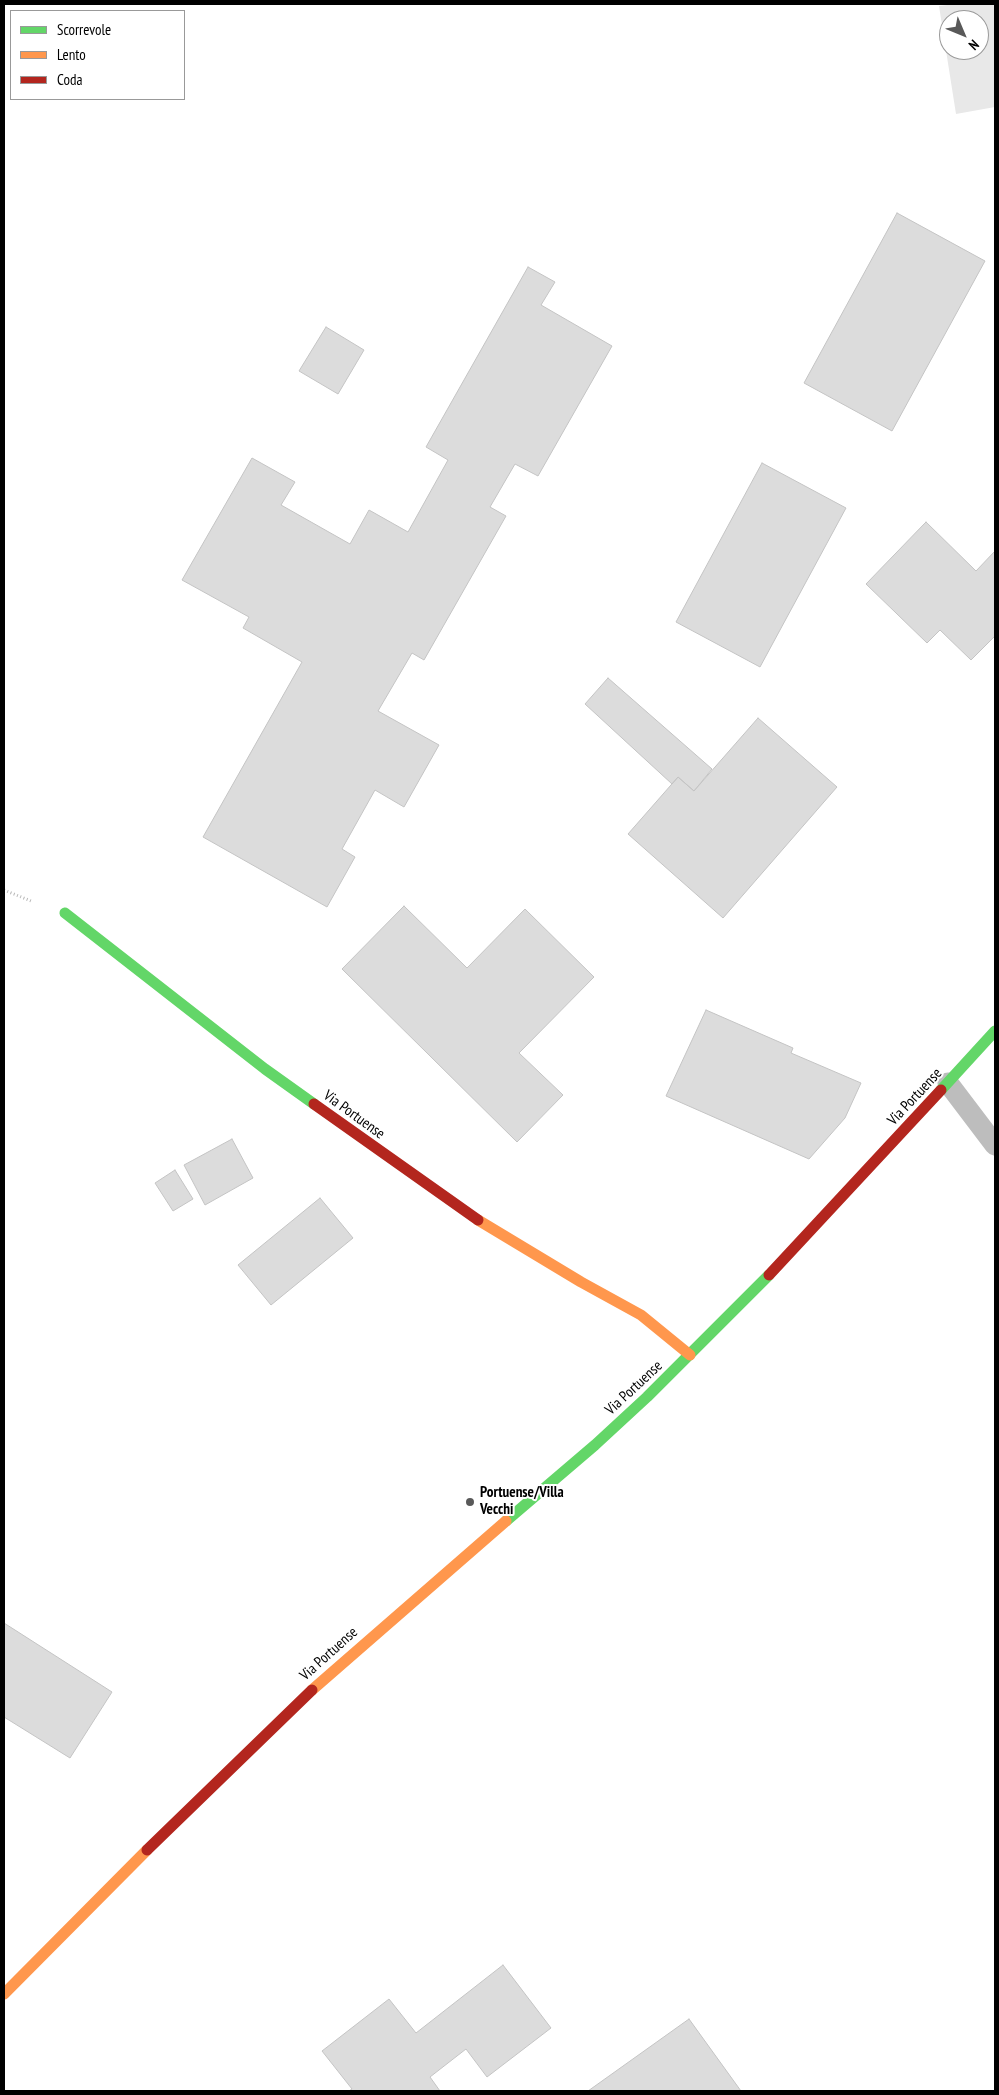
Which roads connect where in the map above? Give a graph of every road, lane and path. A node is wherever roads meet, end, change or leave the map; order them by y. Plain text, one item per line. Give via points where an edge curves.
1 (65, 913) dead end
2 (995, 1031) edge
3 (948, 1083) junction
4 (995, 1145) edge
5 (690, 1355) junction
6 (4, 1994) edge

1 - 5 main road, Via Portuense via 264,1069 375,1149 474,1217 641,1316
2 - 3 main road, Via Portuense
3 - 4 lane
3 - 5 main road, Via Portuense via 795,1249
5 - 6 main road, Via Portuense via 595,1445 316,1686 211,1786

